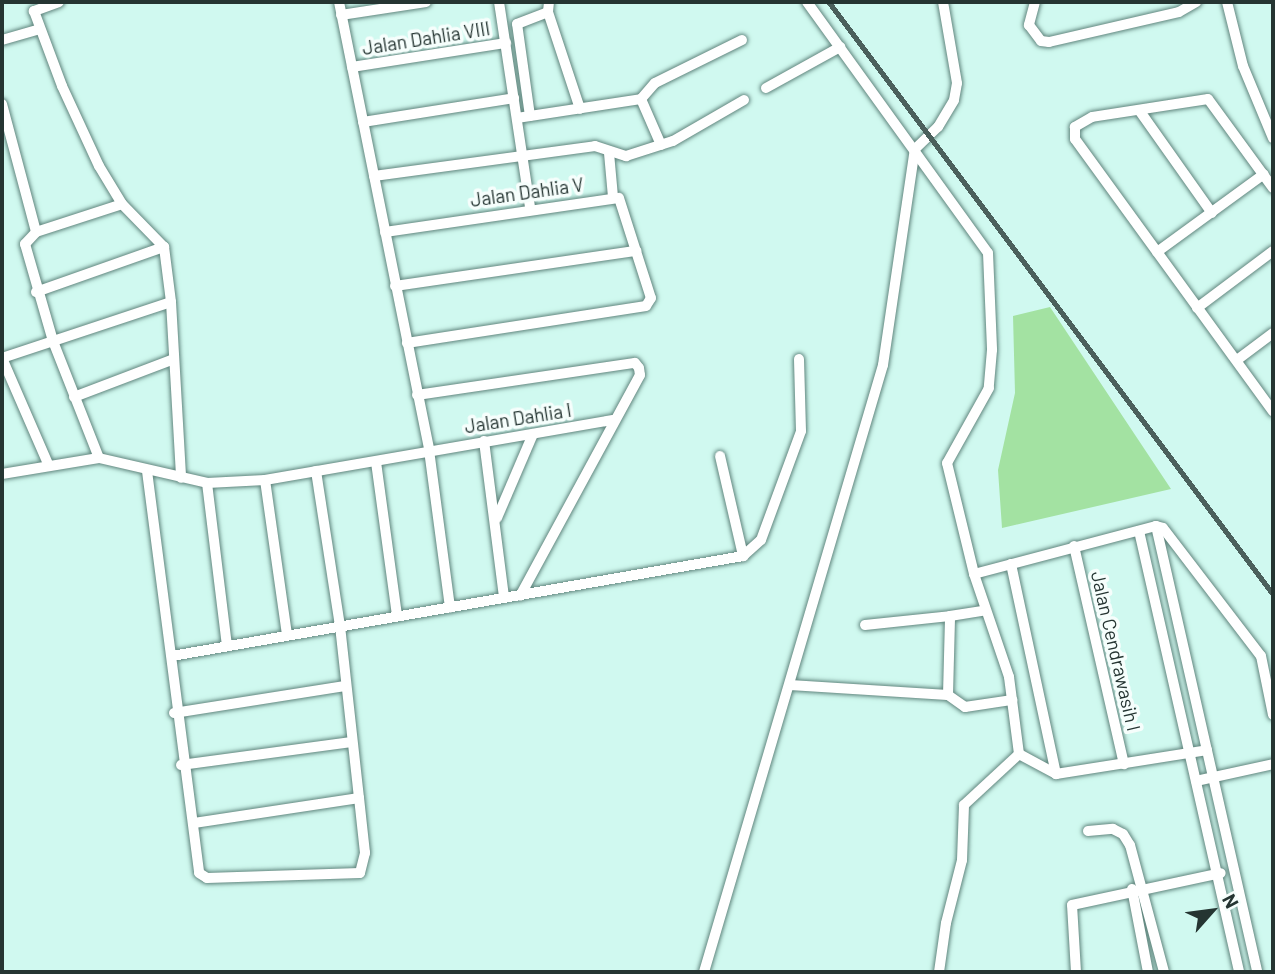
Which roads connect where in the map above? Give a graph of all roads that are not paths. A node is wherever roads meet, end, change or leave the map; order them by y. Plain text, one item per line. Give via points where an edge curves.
1 (59, 2) edge
2 (339, 2) edge
3 (426, 2) edge
4 (499, 2) edge
5 (807, 2) edge
6 (943, 2) edge
7 (1035, 2) edge
8 (1196, 2) edge
9 (1227, 2) edge
10 (548, 7) edge
11 (341, 15) junction
12 (38, 30) junction
13 (2, 40) edge
14 (742, 40) dead end
15 (506, 43) junction
16 (840, 47) junction
17 (352, 67) junction
18 (766, 88) dead end
19 (514, 98) junction
20 (641, 99) junction
21 (744, 100) dead end
22 (2, 104) edge
23 (580, 108) junction
24 (1139, 110) junction
25 (530, 116) junction
26 (517, 118) junction
27 (363, 122) junction
28 (1273, 138) edge
29 (661, 145) junction
30 (915, 149) junction
31 (609, 153) junction
32 (523, 155) junction
33 (1264, 174) junction
34 (373, 176) junction
35 (1273, 188) edge
36 (613, 197) junction
37 (122, 204) junction
38 (530, 207) junction
39 (1212, 213) junction
40 (36, 232) junction
41 (385, 232) junction
42 (163, 247) junction
43 (636, 251) junction
44 (1273, 251) edge
45 (1157, 253) junction
46 (396, 286) junction
47 (36, 292) junction
48 (171, 302) junction
49 (1197, 308) junction
50 (1273, 333) edge
51 (53, 341) junction
52 (407, 342) junction
53 (2, 358) edge
54 (174, 359) junction
55 (799, 359) dead end
56 (1237, 360) junction
57 (417, 395) junction
58 (74, 397) junction
59 (1273, 412) edge
60 (613, 419) junction
61 (533, 434) junction
62 (484, 441) junction
63 (429, 450) junction
64 (720, 456) dead end
65 (99, 458) junction
66 (376, 462) junction
67 (48, 464) junction
68 (147, 471) junction
69 (316, 471) junction
70 (2, 474) edge
71 (181, 478) junction
72 (265, 480) junction
73 (207, 482) junction
74 (496, 521) junction
75 (1156, 526) junction
76 (1139, 531) junction
77 (1074, 547) junction
78 (743, 556) junction
79 (1011, 564) junction
80 (974, 574) junction
81 (520, 596) junction
82 (504, 598) junction
83 (450, 608) junction
84 (986, 610) junction
85 (397, 615) junction
86 (950, 616) junction
87 (865, 625) dead end
88 (340, 626) junction
89 (287, 634) junction
90 (227, 645) junction
91 (172, 656) junction
92 (790, 685) junction
93 (345, 686) junction
94 (948, 695) junction
95 (1012, 700) junction
96 (174, 713) junction
97 (1273, 715) edge
98 (351, 741) junction
99 (1207, 750) junction
100 (1190, 753) junction
101 (1019, 754) junction
102 (1125, 764) junction
103 (1273, 764) edge
104 (181, 765) junction
105 (1056, 774) junction
106 (1213, 777) junction
107 (1196, 780) junction
108 (359, 798) junction
109 (194, 823) junction
110 (1088, 831) dead end
111 (1234, 870) junction
112 (1217, 874) junction
113 (1137, 889) junction
114 (704, 972) edge
115 (939, 972) edge
116 (1076, 972) edge
117 (1149, 972) edge
118 (1164, 972) edge
119 (1239, 972) edge
120 (1257, 972) edge

1 - 12 street via 34,11
2 - 11 street
3 - 11 street
4 - 15 street
5 - 16 street
6 - 30 street via 957,83 954,100 938,127
7 - 8 street via 1029,25 1041,41 1049,42 1179,12
9 - 28 street via 1243,66
10 - 23 street
10 - 25 street via 517,24
11 - 17 street
12 - 13 street
12 - 37 street via 99,166
14 - 20 street via 655,83
15 - 17 street, Jalan Dahlia VIII
15 - 19 street
16 - 18 street
16 - 30 street
17 - 27 street
19 - 26 street
19 - 27 street
20 - 23 street
20 - 29 street
21 - 29 street
22 - 40 street
23 - 25 street
24 - 33 street via 1208,99
24 - 39 street
24 - 45 street via 1092,117 1073,133
25 - 26 street
26 - 32 street
27 - 34 street
29 - 31 street via 626,156
30 - 80 street via 981,239 992,270 989,388 947,463
30 - 92 street via 883,365
31 - 32 street via 595,146
31 - 36 street
32 - 34 street
32 - 38 street
33 - 35 street
33 - 39 street
34 - 41 street
36 - 38 street, Jalan Dahlia V
36 - 43 street, Jalan Dahlia V via 624,204
37 - 40 street
37 - 42 street
38 - 41 street, Jalan Dahlia V
39 - 45 street
40 - 47 street via 25,244
41 - 46 street
42 - 47 street
42 - 48 street
43 - 46 street
43 - 52 street, Jalan Dahlia V via 651,298 648,305
44 - 49 street
45 - 49 street
46 - 52 street
47 - 51 street
48 - 51 street
48 - 54 street
49 - 56 street
50 - 56 street
51 - 53 street
51 - 58 street
52 - 57 street
53 - 67 street
54 - 58 street
54 - 71 street
55 - 78 street via 802,400 797,444 761,540
56 - 59 street
57 - 60 street via 637,364 640,376
57 - 63 street
58 - 65 street
60 - 61 street, Jalan Dahlia I
60 - 81 street
61 - 62 street, Jalan Dahlia I
61 - 74 street
62 - 63 street, Jalan Dahlia I
62 - 74 street
63 - 66 street, Jalan Dahlia I
63 - 83 street
64 - 78 street
65 - 67 street
65 - 68 street, Jalan Dahlia I
66 - 69 street, Jalan Dahlia I
66 - 85 street
67 - 70 street
68 - 71 street, Jalan Dahlia I
68 - 91 street
69 - 72 street, Jalan Dahlia I
69 - 88 street
71 - 73 street, Jalan Dahlia I
72 - 73 street, Jalan Dahlia I
72 - 89 street
73 - 90 street
74 - 82 street
75 - 76 street
75 - 97 street via 1166,531 1259,653
75 - 99 street
76 - 77 street
76 - 100 street
77 - 79 street
77 - 102 street, Jalan Cendrawasih I
78 - 81 street
79 - 80 street
79 - 105 street
80 - 84 street
81 - 82 street
82 - 83 street
83 - 85 street
84 - 86 street
84 - 95 street
85 - 88 street
86 - 87 street
86 - 94 street
88 - 89 street
88 - 93 street
89 - 90 street
90 - 91 street
91 - 96 street
92 - 94 street
92 - 114 street
93 - 96 street
93 - 98 street
94 - 95 street via 965,707
95 - 101 street
96 - 104 street
98 - 104 street
98 - 108 street
99 - 100 street
99 - 106 street
100 - 102 street
100 - 107 street
101 - 105 street
101 - 115 street via 964,805 962,860
102 - 105 street
103 - 106 street
104 - 109 street
106 - 107 street
106 - 111 street
107 - 112 street
108 - 109 street
108 - 109 street via 364,868 352,875 203,877
110 - 113 street via 1112,829 1124,834
111 - 112 street
111 - 120 street
112 - 113 street
112 - 119 street
113 - 116 street via 1070,908
113 - 117 street
113 - 118 street

